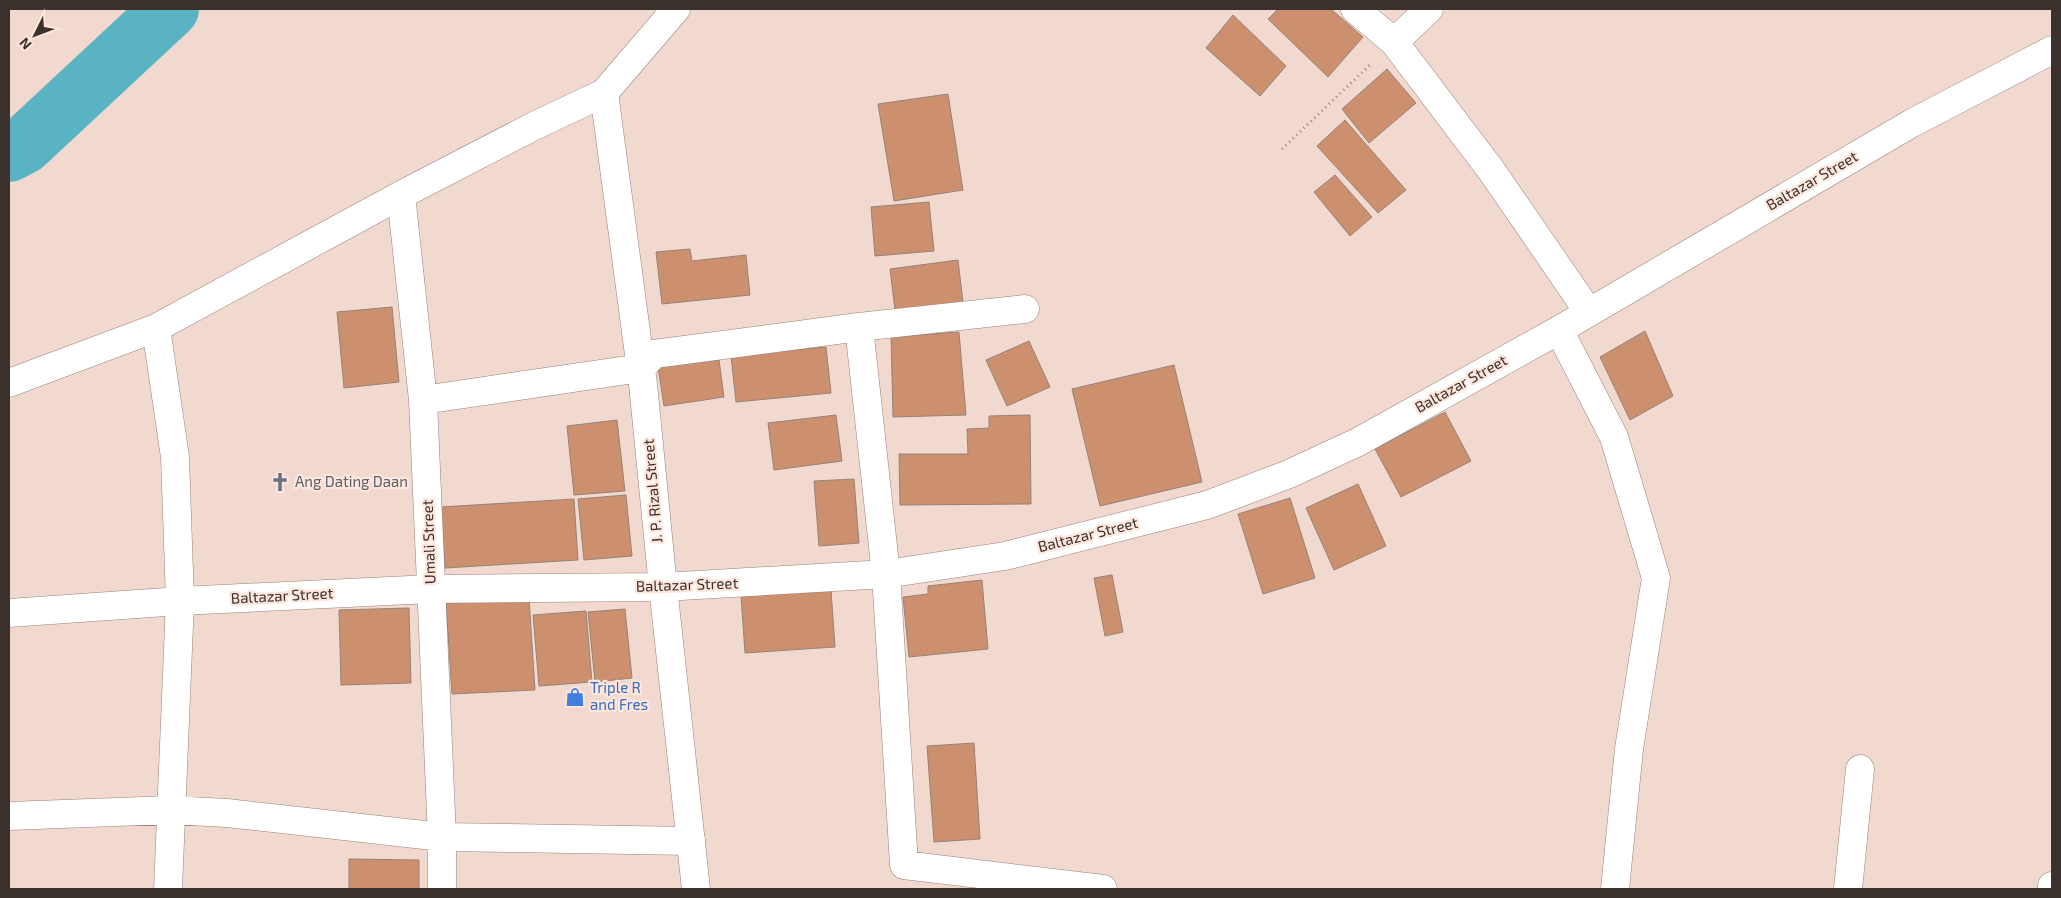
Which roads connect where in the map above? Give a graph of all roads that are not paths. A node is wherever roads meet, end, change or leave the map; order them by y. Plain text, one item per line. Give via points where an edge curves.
1 (676, 9) edge
2 (1355, 9) edge
3 (1429, 9) edge
4 (1394, 42) junction
5 (2052, 50) edge
6 (604, 93) junction
7 (402, 195) junction
8 (1025, 308) dead end
9 (1588, 312) junction
10 (859, 327) junction
11 (156, 328) junction
12 (1559, 330) junction
13 (641, 368) junction
14 (9, 383) edge
15 (423, 400) junction
16 (886, 574) junction
17 (662, 587) junction
18 (431, 589) junction
19 (180, 601) junction
20 (9, 613) edge
21 (1860, 769) dead end
22 (170, 810) junction
23 (9, 816) edge
24 (442, 837) junction
25 (691, 841) junction
26 (168, 889) edge
27 (442, 889) edge
28 (696, 889) edge
29 (1103, 889) edge
30 (1615, 889) edge
31 (1848, 889) edge

1 - 6 street
2 - 4 street
3 - 4 street
4 - 9 street via 1491,170
5 - 9 street, Baltazar Street via 1912,123
6 - 7 street
6 - 13 street, J. P. Rizal Street
7 - 11 street
7 - 15 street, Umali Street
8 - 10 street
9 - 12 street, Baltazar Street
10 - 13 street via 654,354
10 - 16 street
11 - 14 street
11 - 19 street via 175,457
12 - 16 street, Baltazar Street via 1358,442 1289,474 1206,505 1005,556
12 - 30 street via 1614,438 1656,578 1629,748
13 - 15 street
13 - 17 street, J. P. Rizal Street
15 - 18 street, Umali Street
16 - 17 street, Baltazar Street
16 - 29 street via 904,865
17 - 18 street, Baltazar Street
17 - 25 street, J. P. Rizal Street
18 - 19 street, Baltazar Street
18 - 24 street, Umali Street
19 - 20 street, Baltazar Street
19 - 22 street
21 - 31 street
22 - 23 street
22 - 24 street via 227,813
22 - 26 street
24 - 25 street
24 - 27 street, Umali Street
25 - 28 street, J. P. Rizal Street

